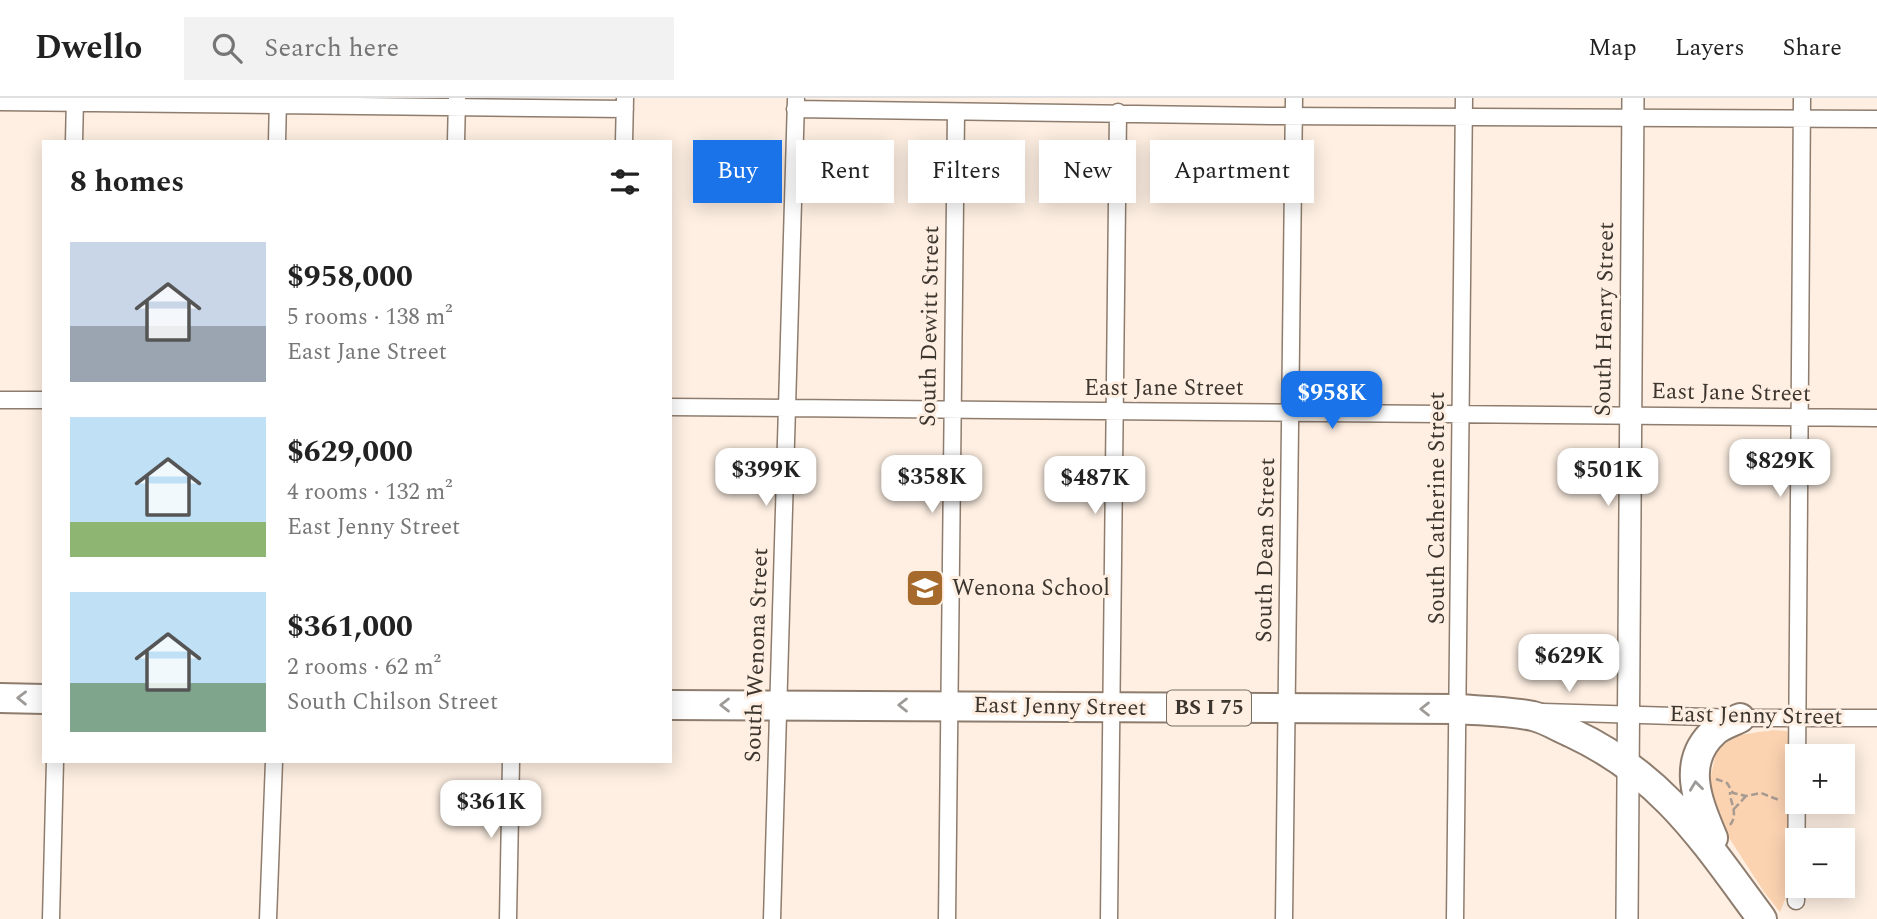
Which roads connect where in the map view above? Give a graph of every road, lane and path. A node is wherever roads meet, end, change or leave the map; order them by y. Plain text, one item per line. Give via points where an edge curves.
1 (1294, 98) edge
2 (1464, 98) edge
3 (1802, 98) edge
4 (75, 100) edge
5 (0, 102) edge
6 (278, 102) edge
7 (457, 103) edge
8 (625, 104) edge
9 (796, 104) edge
10 (1633, 107) edge
11 (956, 112) junction
12 (1118, 113) junction
13 (1294, 116) junction
14 (1464, 118) junction
15 (1802, 118) junction
16 (1877, 119) edge
17 (74, 140) edge
18 (277, 140) edge
19 (456, 140) edge
20 (624, 140) edge
21 (0, 400) edge
22 (42, 400) edge
23 (672, 407) edge
24 (787, 408) junction
25 (952, 408) junction
26 (1115, 411) junction
27 (1291, 412) junction
28 (1461, 414) junction
29 (1630, 415) junction
30 (1799, 417) junction
31 (1877, 418) edge
32 (0, 698) edge
33 (42, 699) edge
34 (672, 705) edge
35 (779, 705) junction
36 (948, 705) junction
37 (1111, 708) junction
38 (1287, 708) junction
39 (1458, 709) junction
40 (1510, 712) junction
41 (1628, 713) junction
42 (1796, 717) junction
43 (1740, 718) junction
44 (1877, 718) edge
45 (55, 763) edge
46 (274, 763) edge
47 (511, 763) edge
48 (1628, 764) junction
49 (1709, 777) dead end
50 (1730, 790) junction
51 (1746, 796) junction
52 (1779, 800) dead end
53 (1734, 809) junction
54 (1724, 828) dead end
55 (1728, 873) junction
56 (1796, 901) dead end
57 (51, 919) edge
58 (268, 919) edge
59 (508, 919) edge
60 (772, 919) edge
61 (947, 919) edge
62 (1109, 919) edge
63 (1284, 919) edge
64 (1455, 919) edge
65 (1627, 919) edge
66 (1762, 919) edge

1 - 13 street, South Dean Street
2 - 14 street, South Catherine Street
3 - 15 street
4 - 5 street
4 - 6 street
4 - 17 street
6 - 7 street
6 - 18 street
7 - 8 street
7 - 19 street
8 - 20 street
9 - 11 street
9 - 24 street, South Wenona Street
10 - 14 street
10 - 15 street
10 - 29 street, South Henry Street
11 - 12 street
11 - 25 street, South Dewitt Street
12 - 13 street
12 - 26 street
13 - 14 street
13 - 27 street, South Dean Street
14 - 28 street, South Catherine Street
15 - 16 street
15 - 30 street
21 - 22 street
23 - 24 street, East Jane Street
24 - 25 street, East Jane Street
24 - 35 street, South Wenona Street
25 - 26 street, East Jane Street
25 - 36 street, South Dewitt Street
26 - 27 street, East Jane Street
26 - 37 street
27 - 28 street, East Jane Street
27 - 38 street, South Dean Street
28 - 29 street, East Jane Street
28 - 39 street, South Catherine Street
29 - 30 street, East Jane Street
29 - 41 street, South Henry Street
30 - 31 street, East Jane Street
30 - 42 street
33 -> 32 highway
35 -> 34 highway, BS I 75
36 -> 35 highway, East Jenny Street / BS I 75
35 - 60 street, South Wenona Street
36 - 37 highway, East Jenny Street / BS I 75
36 - 61 street, South Dewitt Street
37 - 38 highway, East Jenny Street / BS I 75
37 - 62 street
39 -> 38 highway, East Jenny Street / BS I 75
38 - 63 street, South Dean Street
39 - 40 highway, East Jenny Street / BS I 75
39 - 64 street, South Catherine Street
40 - 41 street, East Jenny Street
40 - 48 highway, East Jenny Street / BS I 75 via 1536,717
41 - 43 street, East Jenny Street
41 - 48 street, South Henry Street
42 - 43 street, East Jenny Street
42 - 44 street, East Jenny Street
42 - 56 street
55 -> 43 highway via 1700,807 1694,780 1698,755 1706,741 1717,729
45 - 57 street
46 - 58 street
47 - 59 street
48 - 55 highway, BS I 75 via 1664,793
48 - 65 street, South Henry Street
49 - 50 path via 1727,783
50 - 51 path
50 - 53 path
51 - 52 path via 1761,793
51 - 53 path
53 - 54 path via 1733,821
55 - 66 highway, BS I 75

